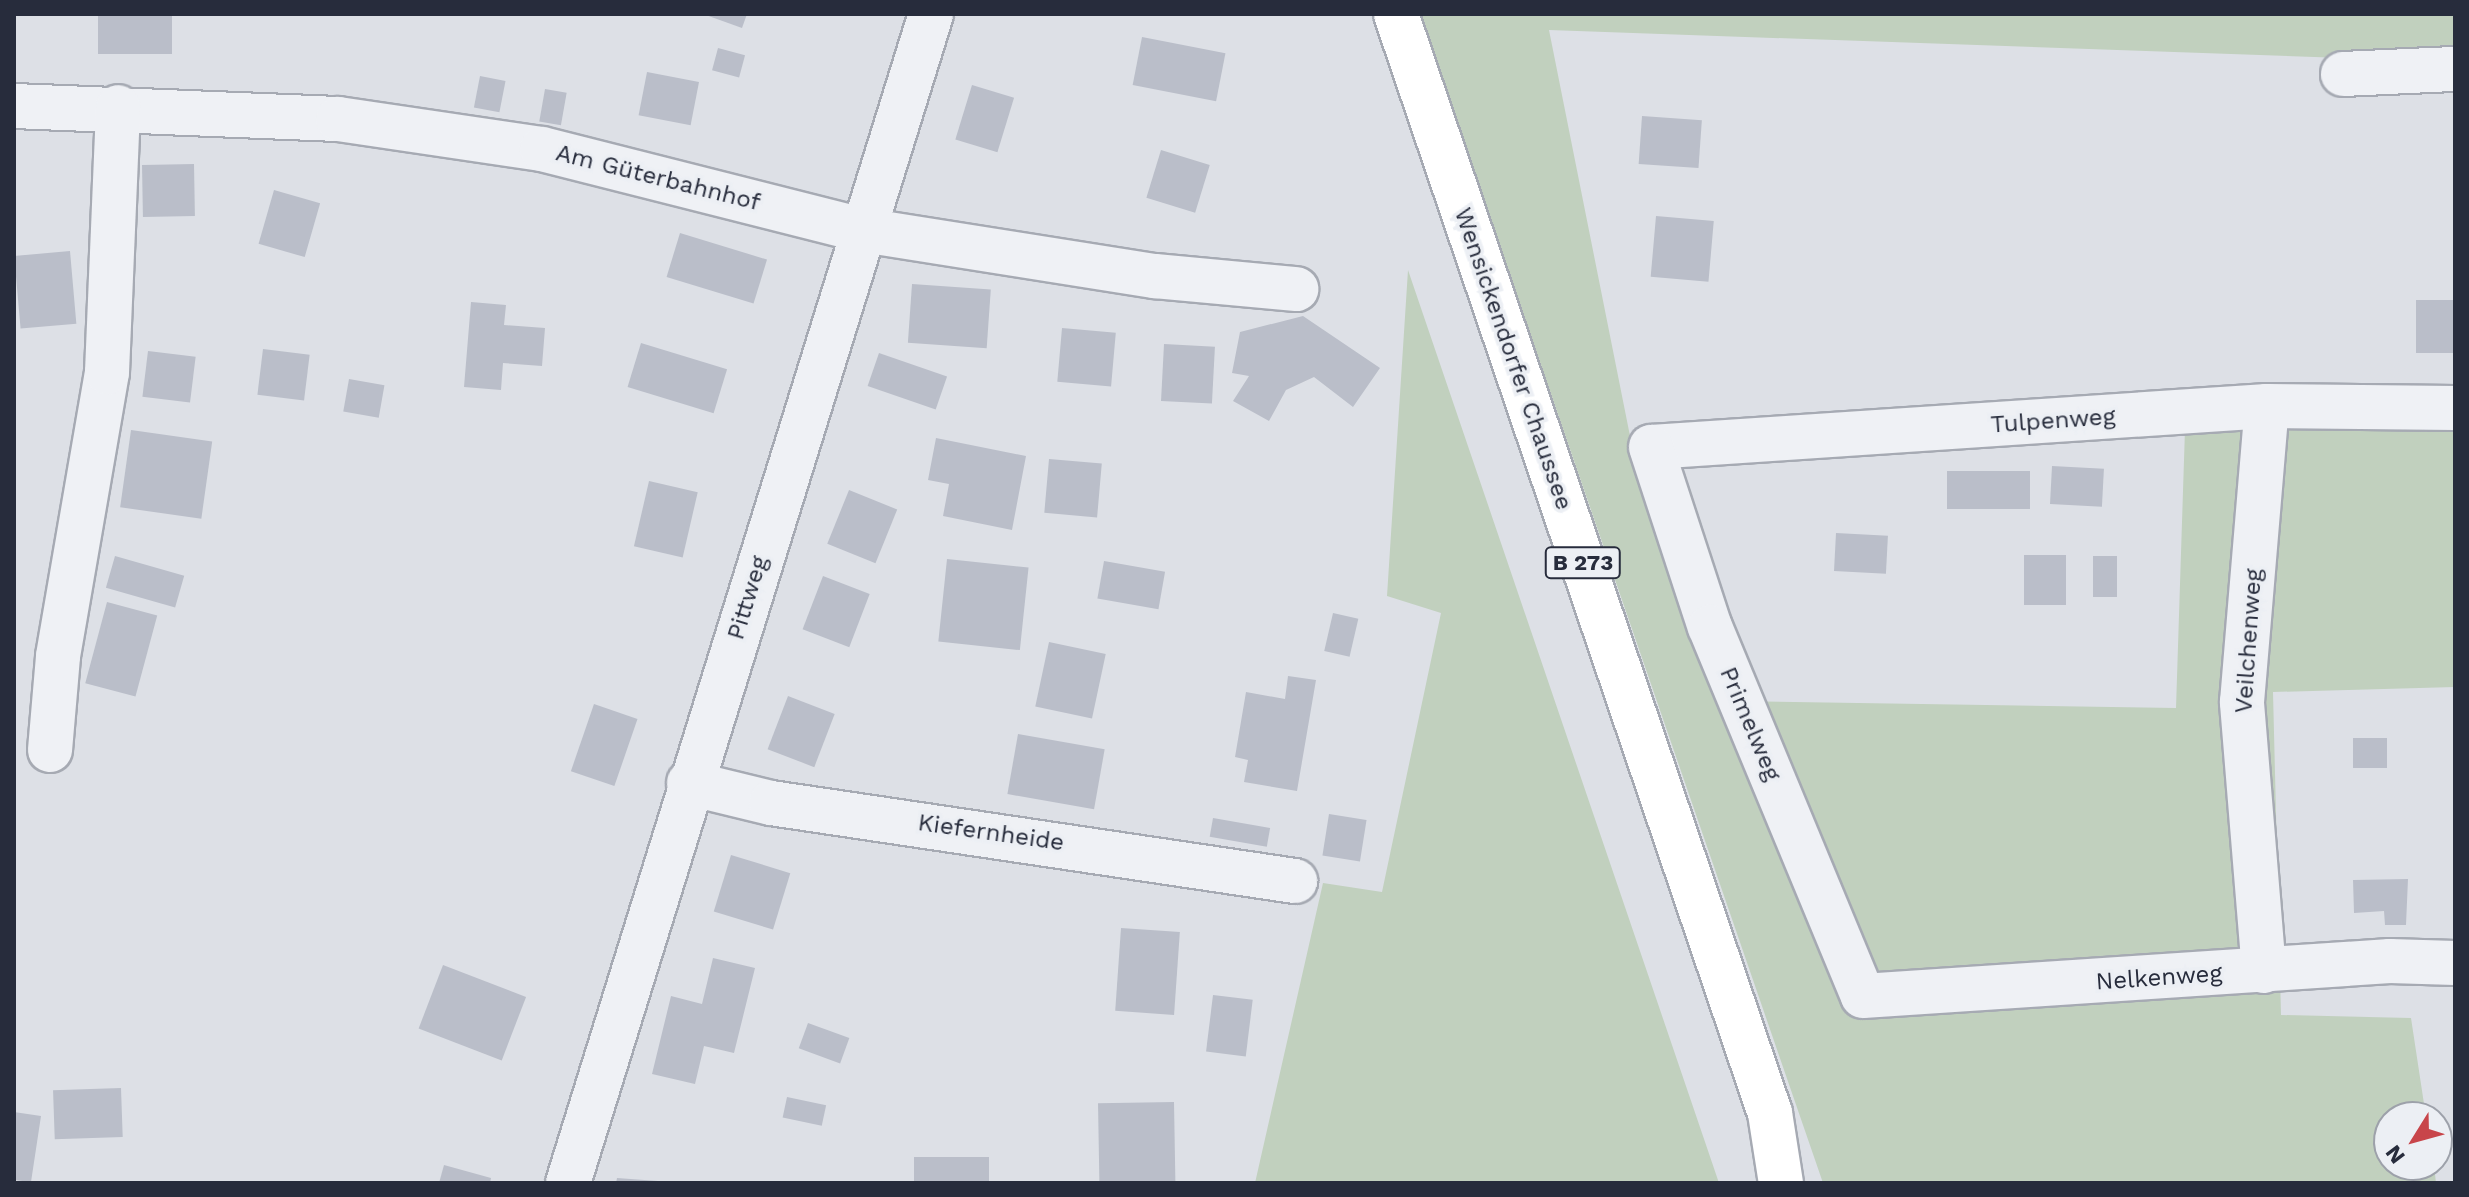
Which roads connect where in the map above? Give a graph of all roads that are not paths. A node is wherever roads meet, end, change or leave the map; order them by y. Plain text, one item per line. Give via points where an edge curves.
1 (931, 14) edge
2 (1396, 14) edge
3 (2455, 69) edge
4 (2343, 74) dead end
5 (14, 106) edge
6 (118, 107) junction
7 (863, 230) junction
8 (1296, 289) dead end
9 (2267, 406) junction
10 (2455, 408) edge
11 (1651, 447) joint
12 (50, 750) dead end
13 (689, 783) junction
14 (1295, 881) dead end
15 (2455, 963) edge
16 (2264, 971) junction
17 (1863, 996) joint
18 (1770, 1113) junction
19 (568, 1183) edge
20 (1781, 1183) edge
21 (1809, 1183) edge

1 - 7 street, Pittweg
2 - 18 main road, Wensickendorfer Chaussee / B 273
3 - 4 street
5 - 6 street, Am Güterbahnhof
6 - 7 street, Am Güterbahnhof via 338,119 542,149
6 - 12 street via 107,372 58,656
7 - 8 street, Am Güterbahnhof via 1155,276
7 - 13 street, Pittweg
9 - 10 street, Tulpenweg
9 - 11 street, Tulpenweg
9 - 16 street, Veilchenweg via 2242,702
11 - 17 street, Primelweg via 1710,627
13 - 14 street, Kiefernheide via 771,803
13 - 19 street, Pittweg
15 - 16 street, Nelkenweg
16 - 17 street, Nelkenweg
18 - 20 main road, Wensickendorfer Chaussee / B 273
18 - 21 main road, Wensickendorfer Chaussee / B 273

